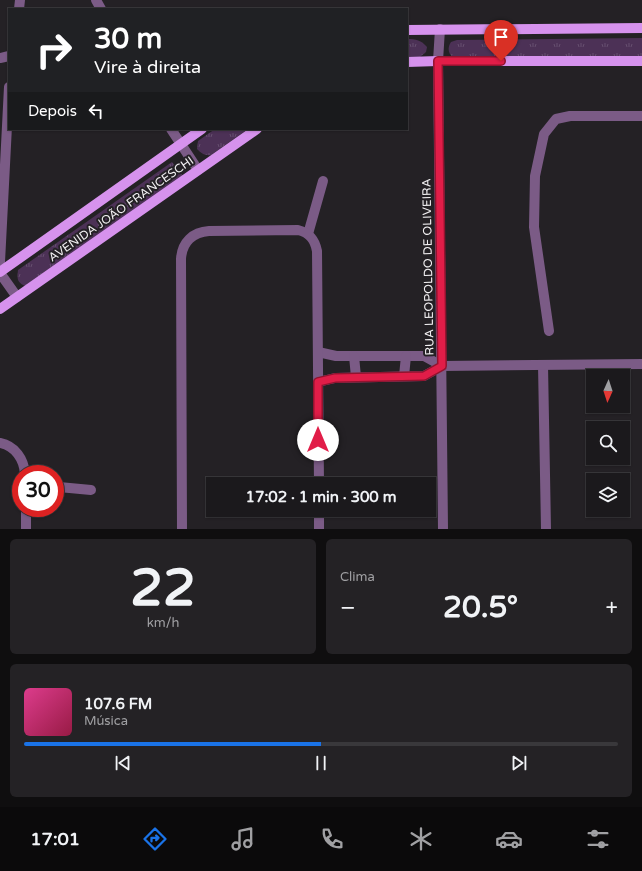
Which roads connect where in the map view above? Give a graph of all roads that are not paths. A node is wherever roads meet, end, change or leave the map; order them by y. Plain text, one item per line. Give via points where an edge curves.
1 (642, 28) edge
2 (440, 29) junction
3 (408, 30) edge
4 (438, 61) junction
5 (642, 61) edge
6 (408, 62) edge
7 (8, 106) edge
8 (642, 116) edge
9 (172, 130) edge
10 (201, 130) edge
11 (256, 130) edge
12 (181, 144) junction
13 (198, 170) junction
14 (323, 181) dead end
15 (308, 234) junction
16 (0, 262) edge
17 (0, 272) edge
18 (17, 297) junction
19 (0, 309) edge
20 (549, 331) dead end
21 (318, 352) junction
22 (354, 356) junction
23 (406, 356) junction
24 (642, 364) edge
25 (543, 365) junction
26 (442, 366) junction
27 (404, 376) junction
28 (356, 377) junction
29 (318, 382) junction
30 (0, 442) edge
31 (23, 465) edge
32 (319, 477) edge
33 (64, 487) edge
34 (91, 490) dead end
35 (26, 517) edge
36 (319, 517) edge
37 (26, 529) edge
38 (182, 529) edge
39 (319, 529) edge
40 (444, 529) edge
41 (546, 529) edge

1 - 2 main road
2 - 3 main road
2 - 4 street, RUA LEOPOLDO DE OLIVEIRA
4 - 5 main road
4 - 6 main road
4 - 26 street, RUA LEOPOLDO DE OLIVEIRA
7 - 16 street
8 - 20 street via 570,116 556,119 544,134 535,176 534,226
9 - 12 street
10 - 12 main road, AVENIDA JOÃO FRANCESCHI
11 - 13 main road, AVENIDA JOÃO FRANCESCHI
12 - 13 street
12 - 17 main road, AVENIDA JOÃO FRANCESCHI
13 - 18 main road, AVENIDA JOÃO FRANCESCHI
14 - 15 street
15 - 21 street via 317,251
15 - 38 street via 298,230 203,231 191,236 183,246
17 - 18 street
18 - 19 main road, AVENIDA JOÃO FRANCESCHI
21 - 22 street
21 - 29 street
22 - 23 street
22 - 28 street
23 - 26 street via 424,356
23 - 27 street
24 - 25 street
25 - 26 street
25 - 41 street
26 - 27 street via 424,376
26 - 40 street, RUA LEOPOLDO DE OLIVEIRA
27 - 28 street
28 - 29 street
29 - 32 street
30 - 31 street via 10,447 20,457
33 - 34 street
35 - 37 street
36 - 39 street

